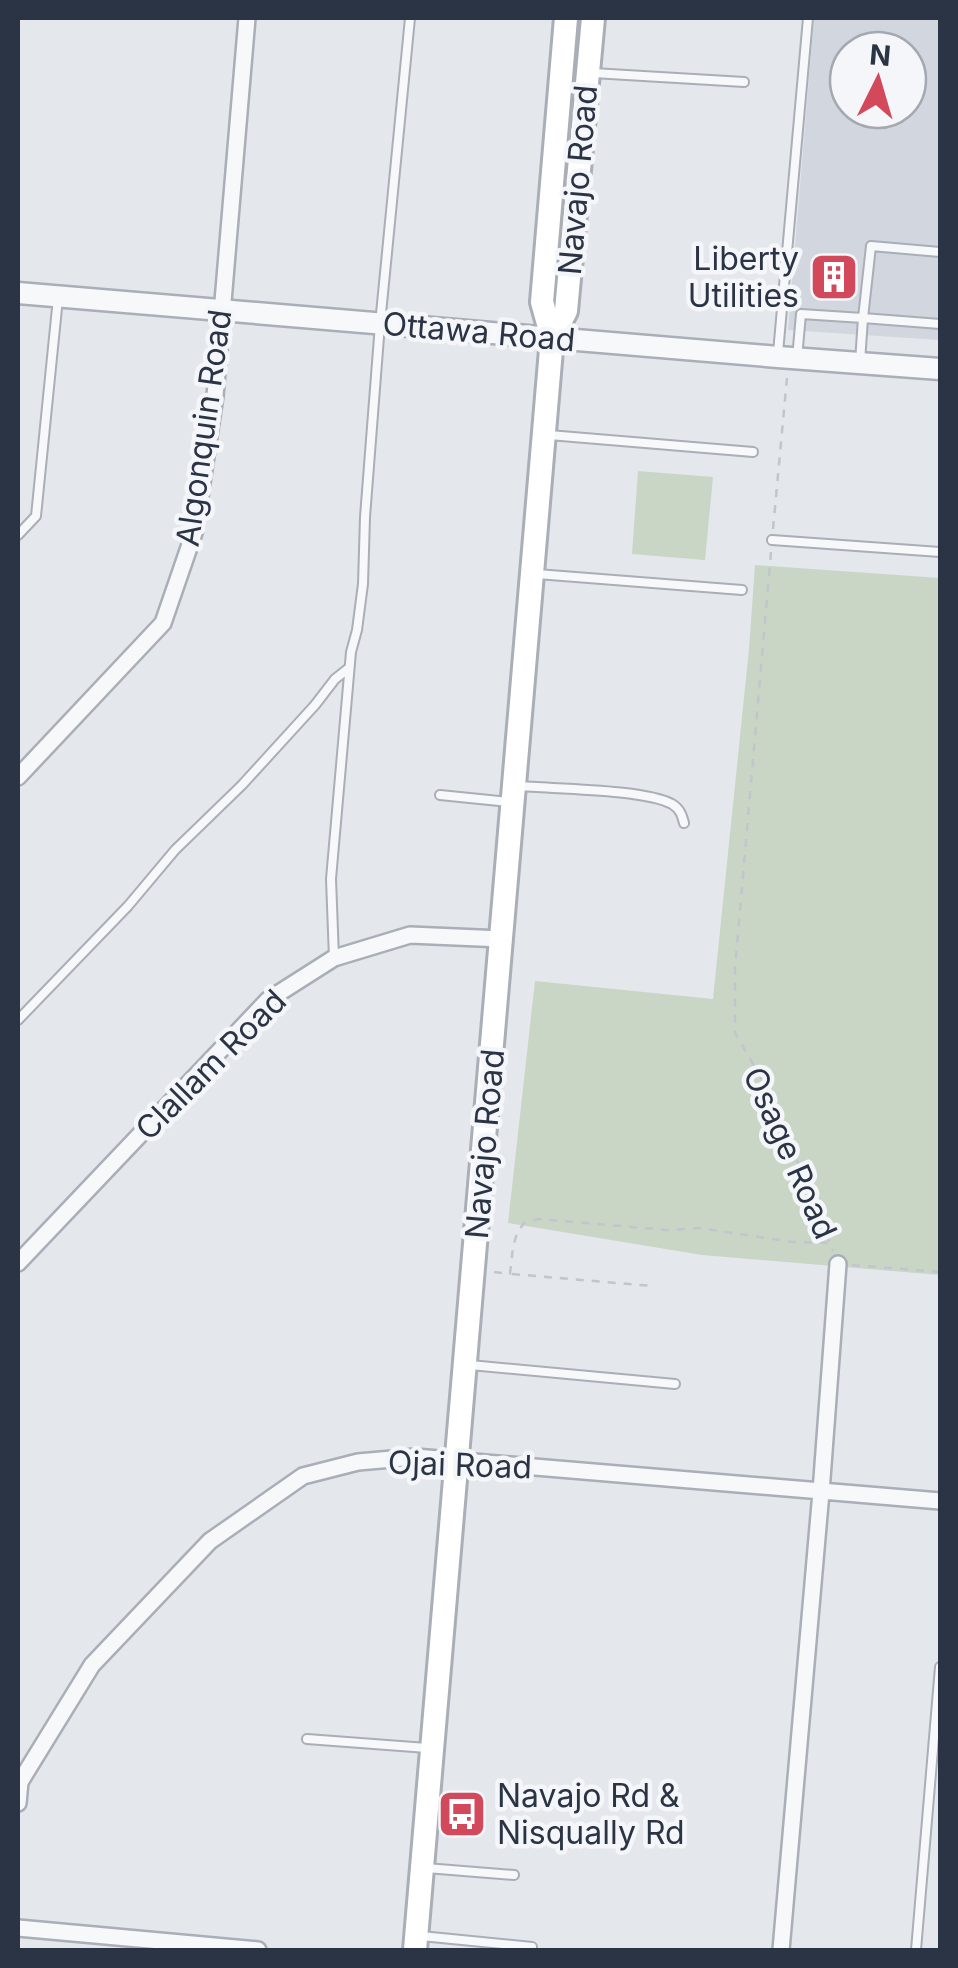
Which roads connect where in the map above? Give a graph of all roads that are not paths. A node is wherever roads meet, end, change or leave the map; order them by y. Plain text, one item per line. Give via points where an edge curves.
1 (248, 18) edge
2 (410, 18) edge
3 (566, 18) edge
4 (593, 18) edge
5 (808, 18) edge
6 (588, 72) junction
7 (744, 82) dead end
8 (940, 252) edge
9 (18, 293) edge
10 (58, 296) junction
11 (222, 310) junction
12 (863, 318) junction
13 (380, 324) junction
14 (940, 324) edge
15 (552, 338) junction
16 (788, 358) junction
17 (860, 363) junction
18 (940, 369) edge
19 (544, 434) junction
20 (753, 452) dead end
21 (18, 535) edge
22 (772, 540) road end
23 (940, 552) edge
24 (533, 573) junction
25 (742, 590) dead end
26 (349, 668) junction
27 (18, 777) edge
28 (515, 794) junction
29 (440, 795) dead end
30 (684, 824) dead end
31 (502, 939) junction
32 (334, 958) junction
33 (18, 1020) edge
34 (18, 1262) edge
35 (838, 1264) road end
36 (466, 1365) junction
37 (675, 1384) dead end
38 (458, 1461) junction
39 (821, 1492) junction
40 (940, 1501) edge
41 (940, 1667) edge
42 (306, 1739) dead end
43 (432, 1748) junction
44 (18, 1803) edge
45 (422, 1868) junction
46 (514, 1874) dead end
47 (18, 1928) edge
48 (416, 1943) edge
49 (532, 1947) dead end
50 (258, 1950) edge
51 (781, 1950) edge
52 (916, 1950) edge

1 - 11 street, Algonquin Road
2 - 13 lane
3 - 15 main road, Navajo Road via 542,302
4 - 6 main road, Navajo Road
5 - 16 lane
6 - 7 lane
6 - 15 main road, Navajo Road via 566,312
8 - 12 lane via 871,246
9 - 10 street, Ottawa Road
10 - 11 street, Ottawa Road
10 - 21 lane via 36,516
11 - 13 street, Ottawa Road
11 - 27 street, Algonquin Road via 195,530 164,623
12 - 14 lane
12 - 16 lane via 801,314
12 - 17 lane
13 - 15 street, Ottawa Road
13 - 26 lane via 363,584
15 - 16 street, Ottawa Road
15 - 19 main road, Navajo Road
16 - 17 street, Ottawa Road
17 - 18 street, Ottawa Road
19 - 20 lane
19 - 24 main road, Navajo Road
22 - 23 lane
24 - 25 lane
24 - 28 main road, Navajo Road
26 - 32 lane via 331,879
26 - 33 lane
28 - 29 lane
28 - 30 lane via 640,795 669,802
28 - 31 main road, Navajo Road
31 - 32 street, Clallam Road via 410,935
31 - 36 main road, Navajo Road
32 - 34 street, Clallam Road via 268,1000
35 - 39 street, Osage Road
36 - 37 lane
36 - 38 main road, Navajo Road
38 - 39 street, Ojai Road
38 - 43 main road, Navajo Road
38 - 44 street, Ojai Road via 358,1462 303,1476 210,1541 92,1665 20,1782
39 - 40 street, Ojai Road
39 - 51 street, Osage Road
41 - 52 lane
42 - 43 lane
43 - 45 main road, Navajo Road
45 - 46 lane
45 - 48 main road, Navajo Road
47 - 50 street
48 - 49 lane

